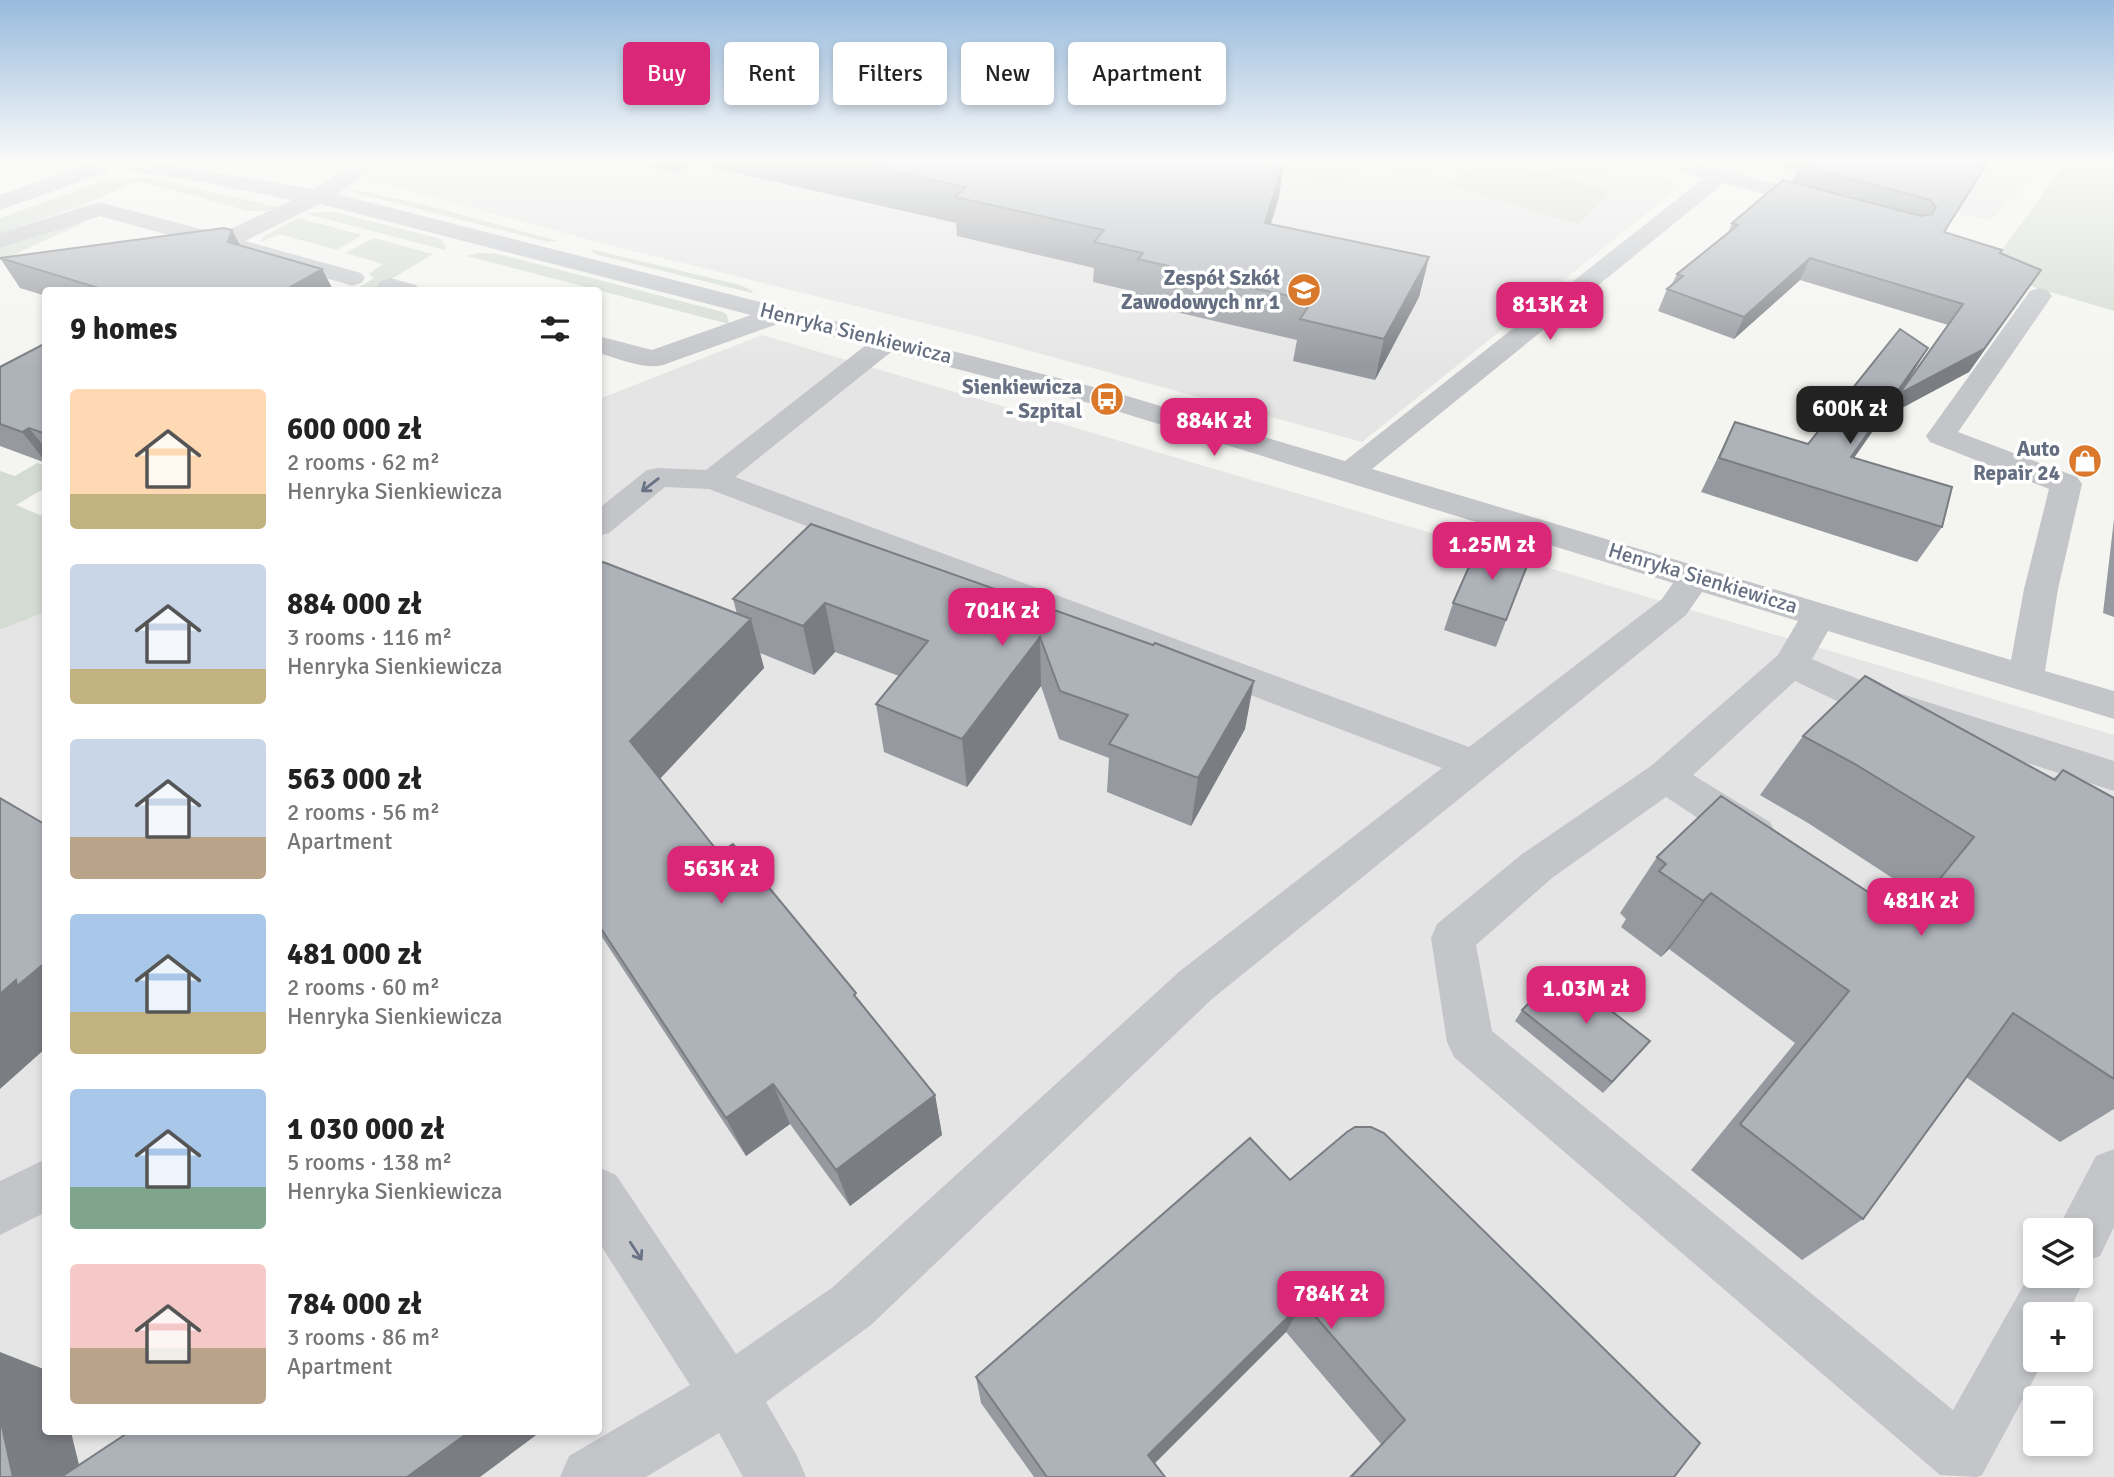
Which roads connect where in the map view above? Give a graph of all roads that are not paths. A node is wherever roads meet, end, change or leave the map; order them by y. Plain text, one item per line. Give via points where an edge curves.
1 (37, 229) edge
2 (174, 229) edge
3 (250, 229) edge
4 (447, 229) edge
5 (1654, 229) edge
6 (0, 241) edge
7 (223, 242) junction
8 (352, 278) dead end
9 (2039, 296) edge
10 (780, 314) junction
11 (888, 341) junction
12 (602, 345) edge
13 (1350, 472) junction
14 (713, 480) junction
15 (602, 523) edge
16 (1695, 576) junction
17 (1820, 614) junction
18 (1791, 664) junction
19 (2026, 677) junction
20 (2114, 705) edge
21 (1475, 765) junction
22 (2114, 776) edge
23 (1665, 777) junction
24 (1789, 856) edge
25 (2114, 1174) edge
26 (42, 1186) edge
27 (602, 1200) edge
28 (0, 1209) edge
29 (2091, 1218) edge
30 (2023, 1342) edge
31 (729, 1394) junction
32 (590, 1477) edge
33 (776, 1477) edge

1 - 6 street
2 - 7 street
3 - 7 street
4 - 10 street, Henryka Sienkiewicza
5 - 13 street
7 - 8 street
9 - 19 street via 1941,436 2066,484
10 - 11 street, Henryka Sienkiewicza
10 - 12 street via 653,359
11 - 13 street, Henryka Sienkiewicza via 1107,399
11 - 14 street
13 - 16 street, Henryka Sienkiewicza
14 -> 15 street via 658,477
14 - 21 street
16 - 17 street, Henryka Sienkiewicza
16 - 21 street via 1674,607
17 - 18 street
17 - 19 street, Henryka Sienkiewicza
18 - 22 street via 1854,693
18 - 23 street
19 - 20 street, Henryka Sienkiewicza
21 - 31 street via 1196,985 852,1306
23 - 24 street
23 - 30 street via 1537,866 1453,938 1471,1042 1961,1454
25 - 29 street
26 - 28 street
27 -> 31 street
31 - 32 street
31 - 33 street

